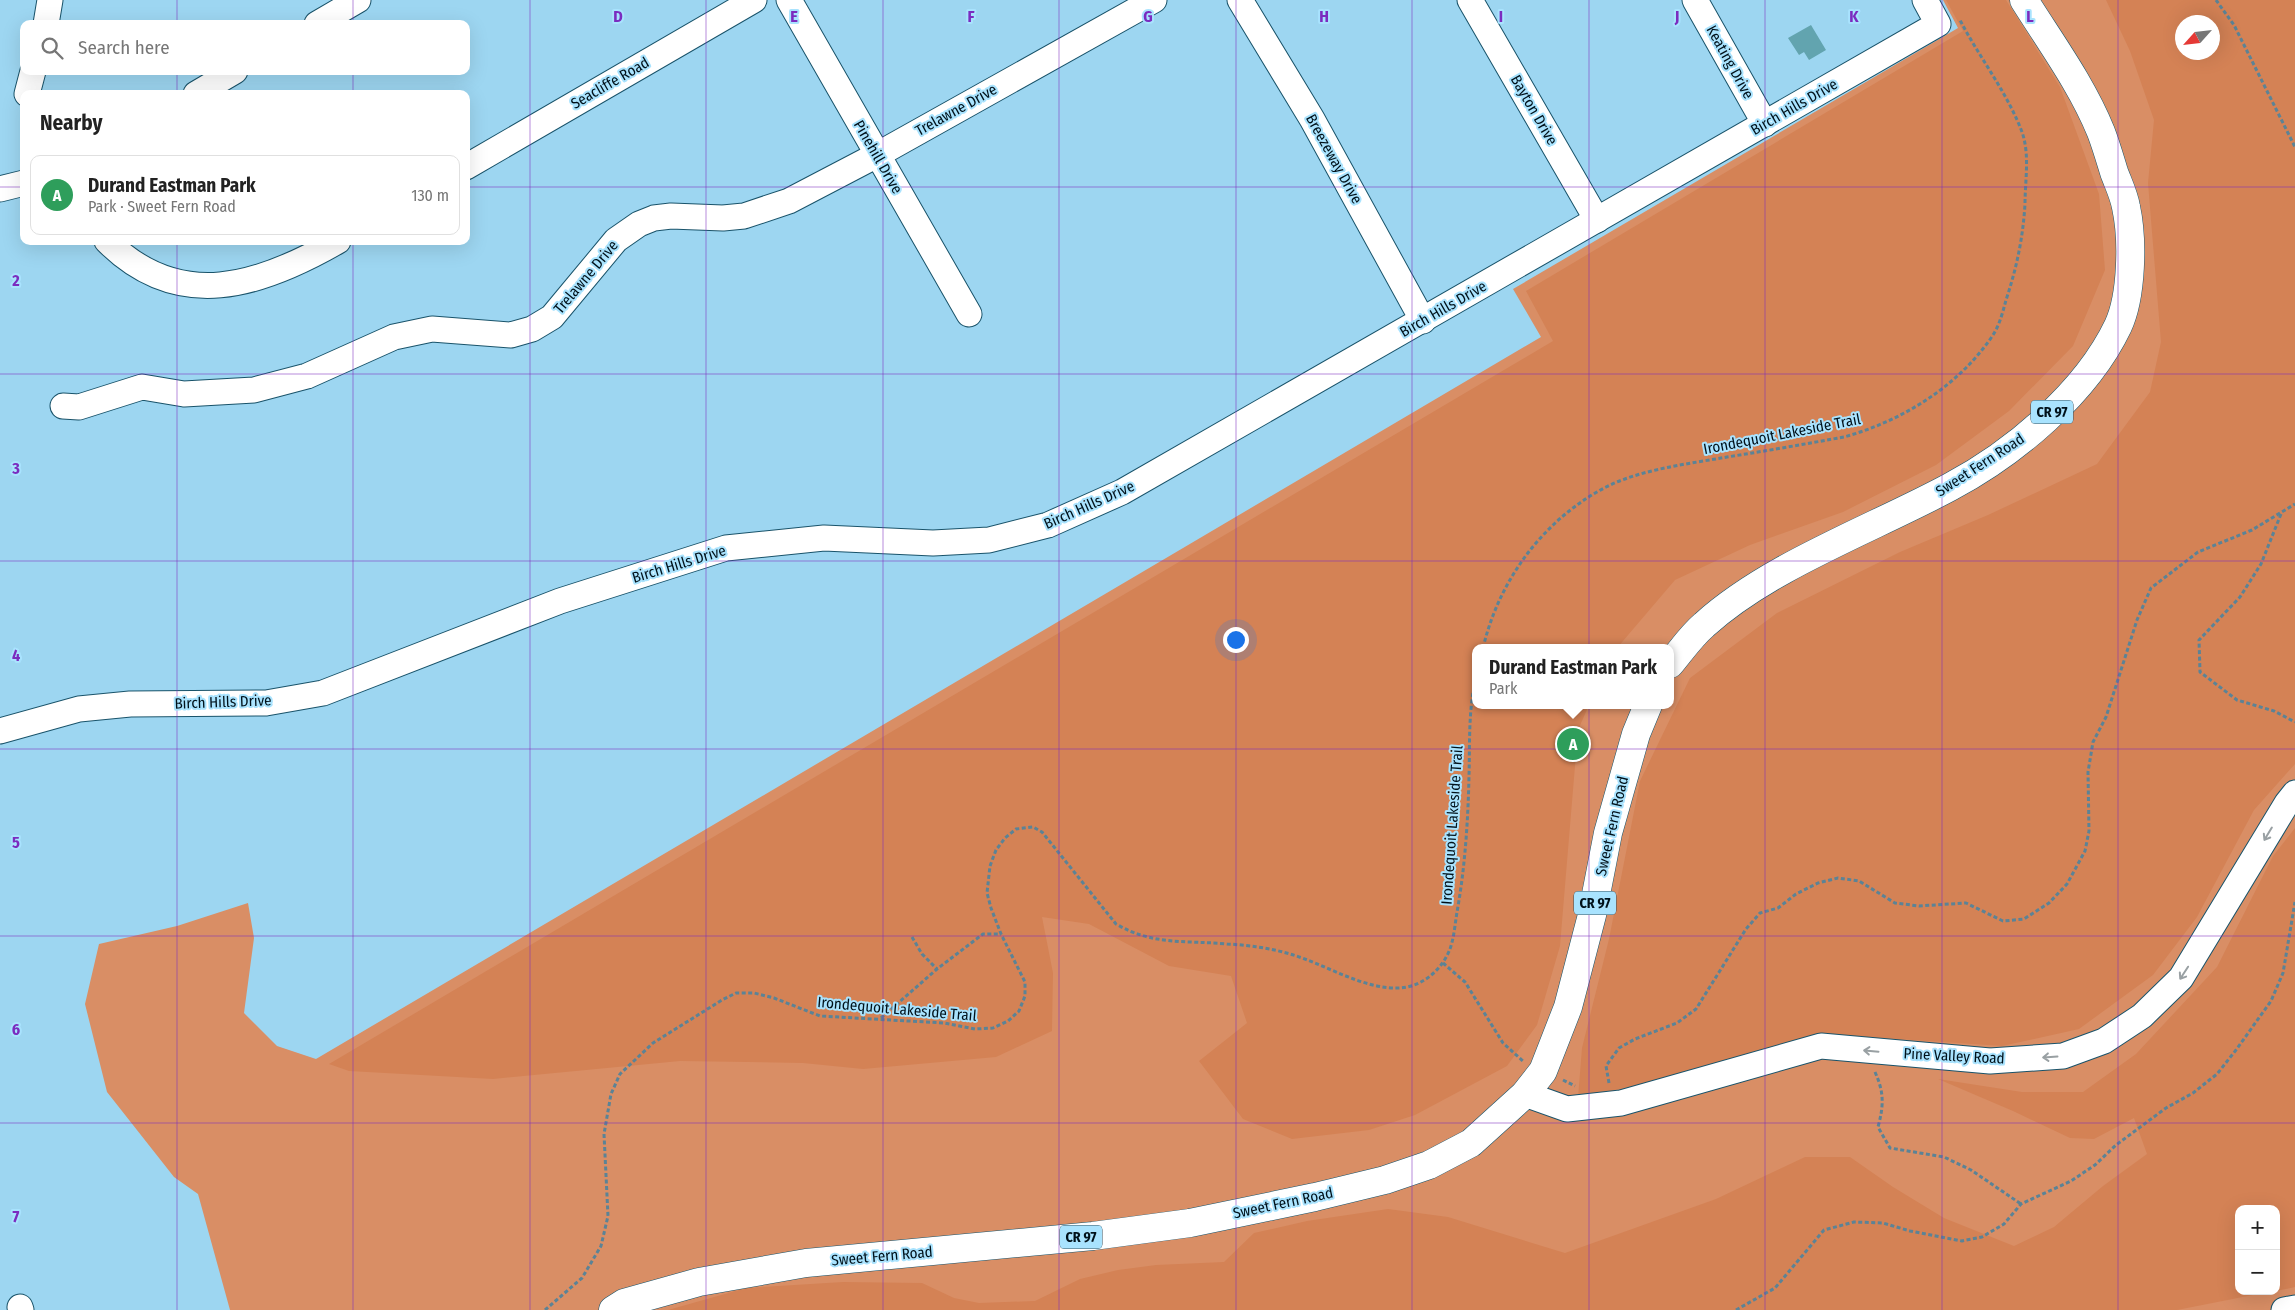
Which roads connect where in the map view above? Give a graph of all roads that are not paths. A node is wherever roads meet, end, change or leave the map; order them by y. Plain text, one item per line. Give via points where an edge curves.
1 (50, 0) edge
2 (358, 0) edge
3 (754, 0) edge
4 (789, 0) edge
5 (1154, 0) edge
6 (1240, 0) edge
7 (1470, 0) edge
8 (1695, 0) edge
9 (1925, 0) edge
10 (2024, 0) edge
11 (47, 20) edge
12 (324, 20) edge
13 (32, 75) edge
14 (228, 75) edge
15 (28, 90) edge
16 (203, 90) edge
17 (1765, 124) junction
18 (877, 155) junction
19 (470, 165) edge
20 (20, 184) edge
21 (0, 189) edge
22 (1597, 220) junction
23 (111, 245) edge
24 (331, 245) edge
25 (969, 314) dead end
26 (1423, 320) junction
27 (63, 406) dead end
28 (1674, 659) edge
29 (1646, 709) edge
30 (0, 731) edge
31 (2295, 793) edge
32 (1525, 1094) junction
33 (2295, 1308) edge
34 (613, 1310) edge
35 (2284, 1310) edge

1 - 11 street
2 - 12 street
3 - 19 street, Seacliffe Road
4 - 18 street, Pinehill Drive
5 - 18 street, Trelawne Drive
6 - 26 street, Breezeway Drive via 1312,119
7 - 22 street, Bayton Drive
8 - 17 street, Keating Drive
9 - 17 street, Birch Hills Drive via 1948,20
10 - 28 main road, Sweet Fern Road / CR 97 via 2071,74 2101,131 2126,207 2130,260 2128,290 2118,325 2084,379 2032,431 1952,486 1802,561 1744,594 1703,626
13 - 15 street
14 - 16 street
17 - 22 street, Birch Hills Drive
18 - 25 street, Pinehill Drive
18 - 27 street, Trelawne Drive via 769,209 722,218 670,216 639,224 616,240 552,317 523,333 452,329 413,332 281,384 236,392 184,394 142,387 79,407
20 - 21 street
22 - 26 street, Birch Hills Drive
23 - 24 street via 122,257 146,272 172,282 199,286 250,281 302,262
26 - 30 street, Birch Hills Drive via 1122,492 1048,525 988,540 933,543 824,538 726,548 560,601 323,693 266,703 130,704 79,709
29 - 32 main road, Sweet Fern Road / CR 97 via 1608,833 1592,915 1568,1007 1543,1071
31 -> 32 street, Pine Valley Road via 2181,978 2142,1016 2104,1041 2063,1056 1990,1061 1821,1046 1621,1103 1567,1109
32 - 34 main road, Sweet Fern Road / CR 97 via 1471,1143 1428,1165 1385,1180 1315,1197 1190,1223 1093,1236 806,1263 698,1282 624,1303
33 - 35 street

